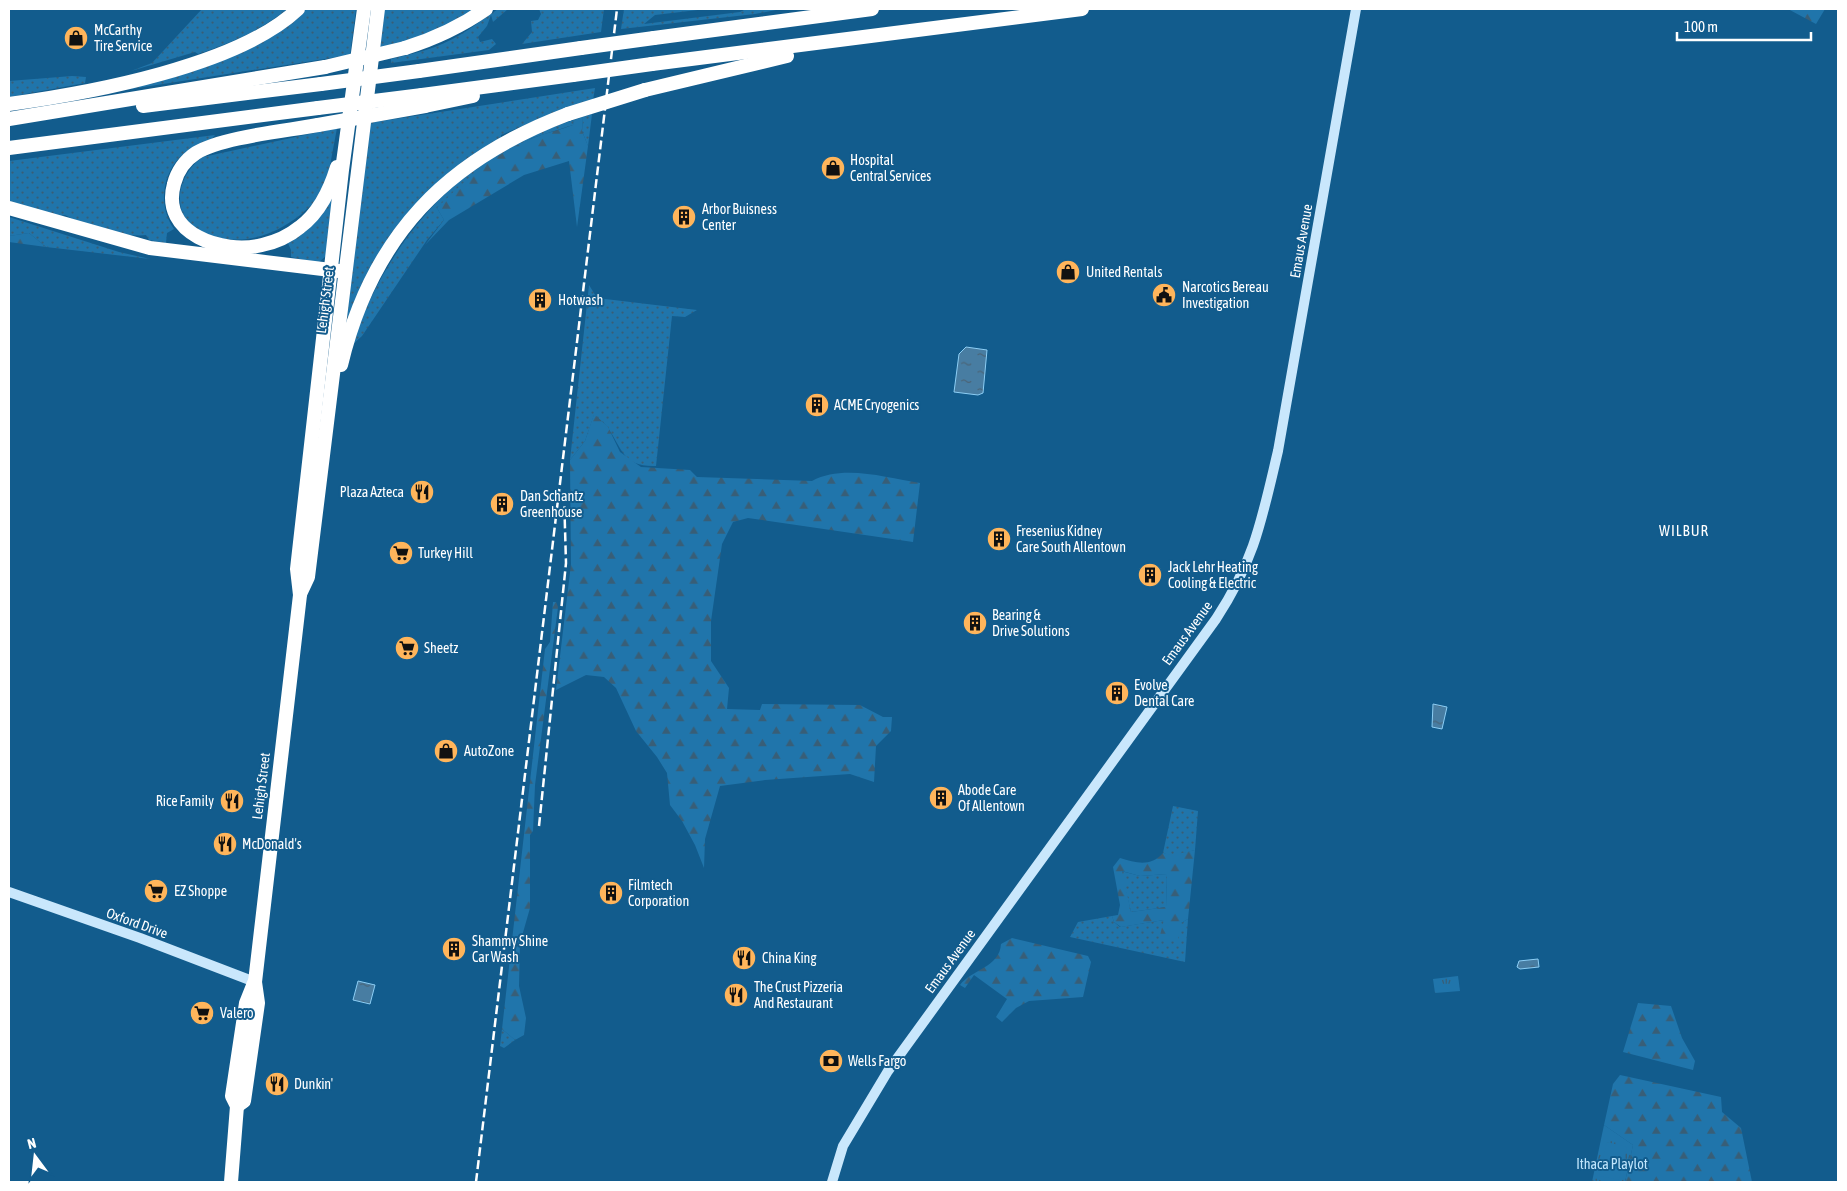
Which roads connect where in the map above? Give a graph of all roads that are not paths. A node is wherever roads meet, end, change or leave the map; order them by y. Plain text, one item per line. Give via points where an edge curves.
1 (298, 9) edge
2 (364, 9) edge
3 (379, 9) edge
4 (486, 9) edge
5 (872, 9) edge
6 (1082, 9) edge
7 (1356, 9) edge
8 (851, 40) junction
9 (424, 100) junction
10 (9, 104) edge
11 (9, 121) edge
12 (350, 128) junction
13 (9, 148) edge
14 (9, 208) edge
15 (331, 270) junction
16 (345, 272) junction
17 (328, 424) junction
18 (300, 595) junction
19 (9, 892) edge
20 (255, 982) junction
21 (231, 1182) edge
22 (832, 1182) edge

1 - 10 highway via 274,28 186,65 127,82
2 - 12 highway, Lehigh Street
3 - 16 highway, Lehigh Street
4 - 11 highway, bridge via 432,40 405,48 325,66
5 - 11 highway, bridge via 321,84
6 - 8 highway
7 - 22 main road, Emaus Avenue via 1278,451 1262,523 1244,571 1216,619 888,1070 860,1115 840,1156
8 - 9 highway, bridge via 569,75
8 - 17 highway, bridge via 645,90 568,114 510,139 478,158 427,199 399,233 376,271 351,331
9 - 12 highway, bridge via 223,143 190,157 172,190 175,212 183,226 202,239 237,248 262,246 290,234 311,217 326,195
9 - 13 highway, bridge via 318,108
12 - 15 highway, Lehigh Street
14 - 15 highway via 150,248
15 - 16 highway
15 - 18 highway, Lehigh Street via 297,569
16 - 17 highway, Lehigh Street
17 - 18 highway, Lehigh Street via 308,577
18 - 20 highway, Lehigh Street
19 - 20 main road, Oxford Drive
20 - 21 highway, Lehigh Street via 246,1003 232,1096 237,1106

